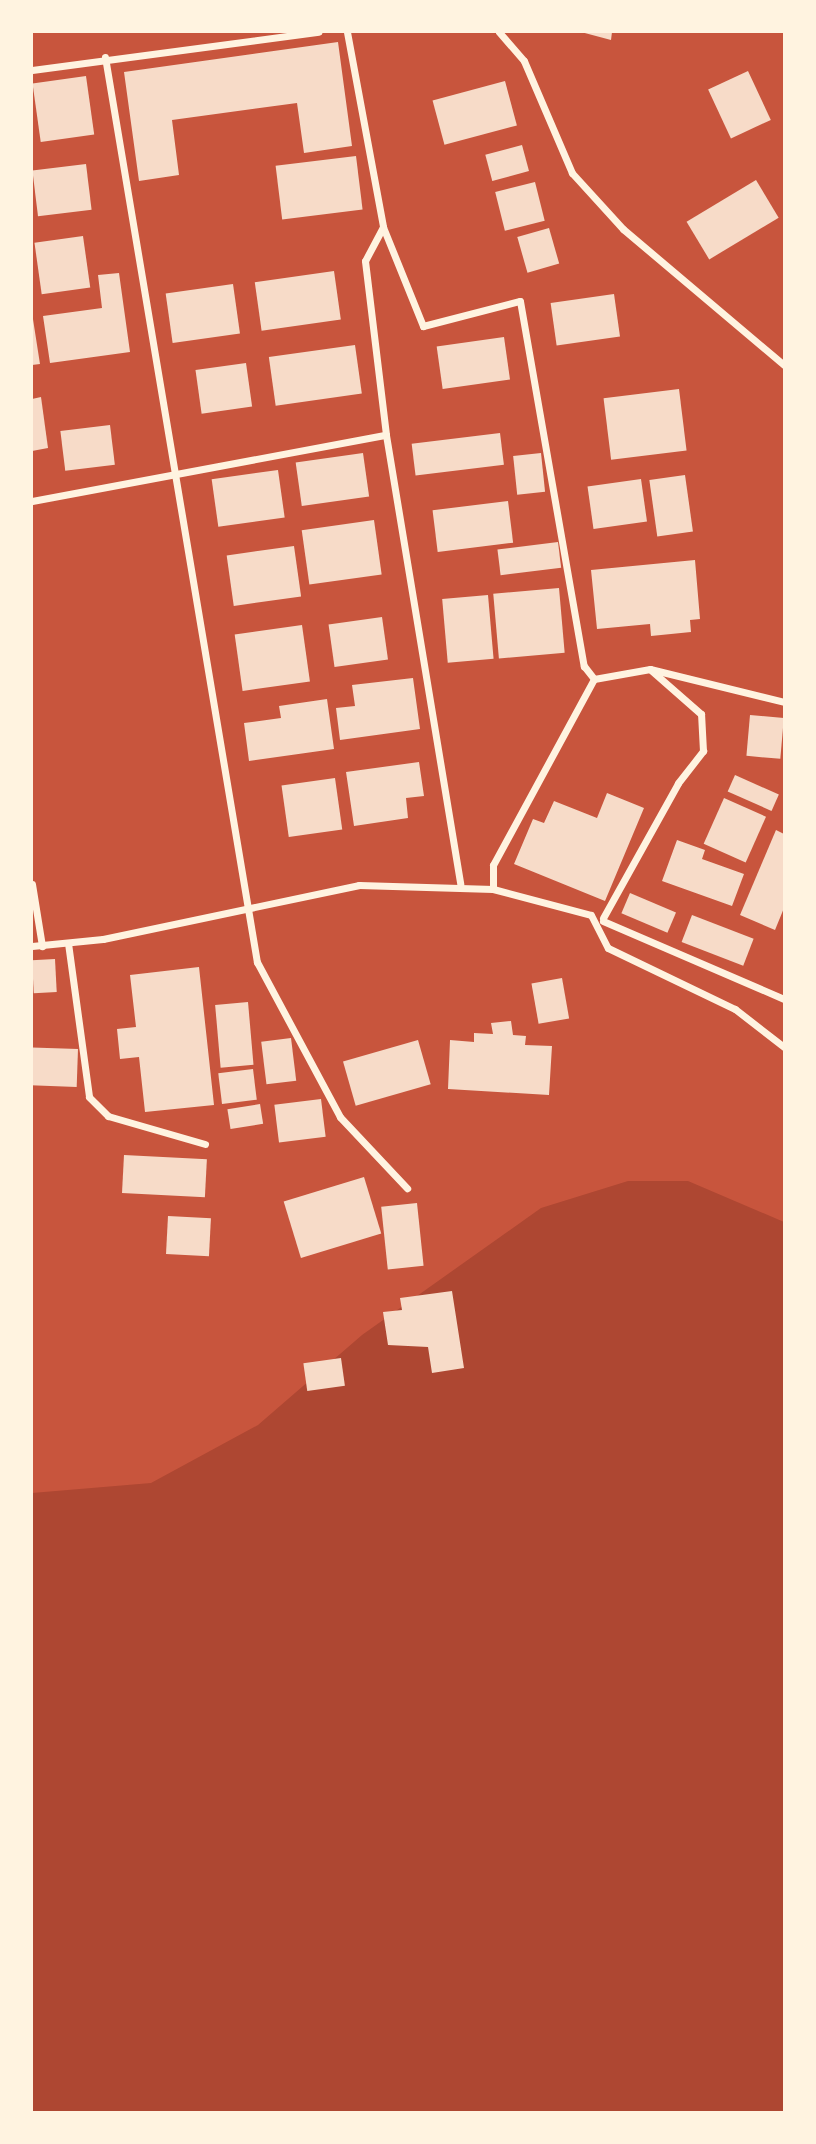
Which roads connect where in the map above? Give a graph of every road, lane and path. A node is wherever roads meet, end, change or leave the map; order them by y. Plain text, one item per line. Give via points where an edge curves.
1 (318, 32) edge
2 (347, 32) edge
3 (499, 32) edge
4 (105, 57) junction
5 (32, 70) edge
6 (383, 227) junction
7 (785, 365) edge
8 (386, 435) junction
9 (177, 473) junction
10 (32, 501) edge
11 (650, 669) junction
12 (594, 679) junction
13 (785, 702) edge
14 (32, 884) edge
15 (460, 884) junction
16 (493, 889) junction
17 (248, 906) junction
18 (603, 918) junction
19 (599, 932) junction
20 (68, 943) junction
21 (32, 946) edge
22 (42, 946) junction
23 (785, 999) edge
24 (785, 1047) edge
25 (205, 1144) dead end
26 (407, 1188) dead end

1 - 4 street
2 - 6 street
3 - 7 street via 524,61 572,173 624,229
4 - 5 street
4 - 9 street
6 - 8 street via 365,261
6 - 12 street via 423,326 520,301 584,666
8 - 9 street
8 - 15 street
9 - 10 street
9 - 17 street
11 - 12 street
11 - 13 street
11 - 18 street via 701,714 703,751 678,783
12 - 16 street via 493,865
14 - 22 street
15 - 16 street
15 - 17 street via 359,885
16 - 19 street via 591,915
17 - 20 street
17 - 26 street via 257,962 340,1117
18 - 19 street
18 - 23 street
19 - 24 street via 608,948 734,1009
20 - 22 street
20 - 25 street via 89,1097 108,1116
21 - 22 street

